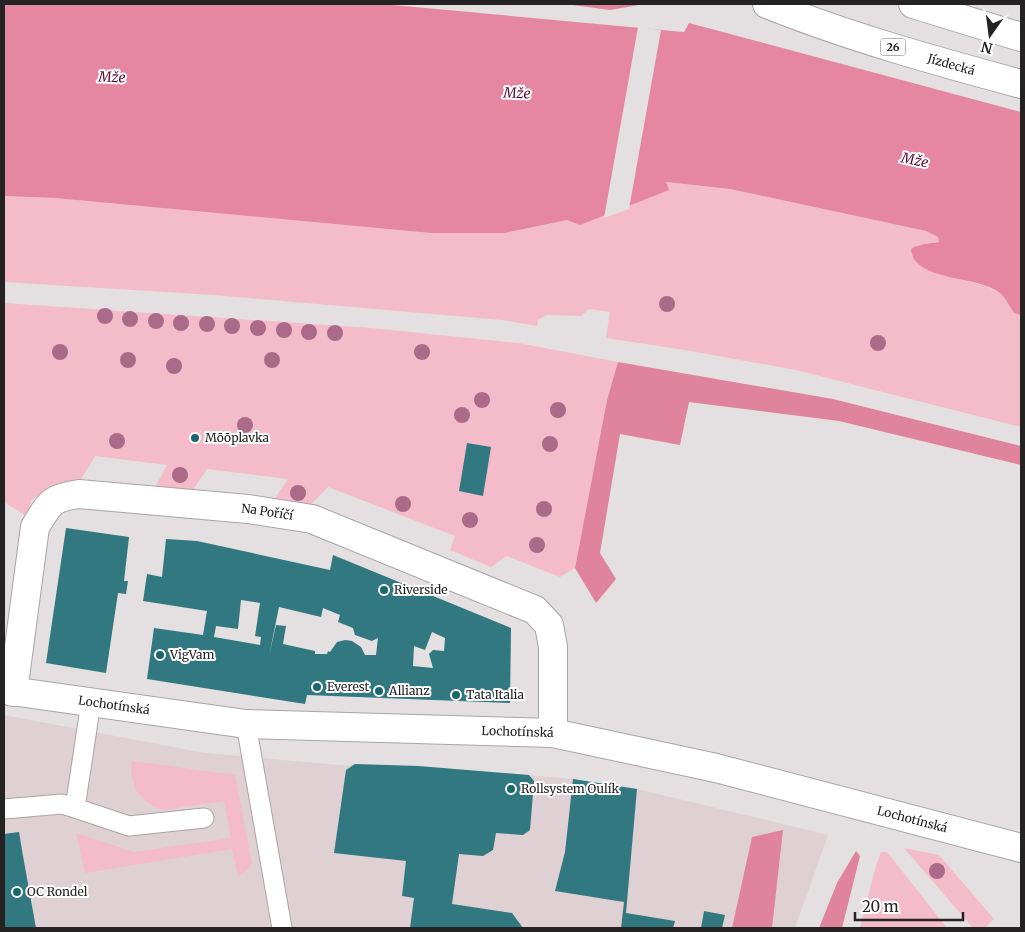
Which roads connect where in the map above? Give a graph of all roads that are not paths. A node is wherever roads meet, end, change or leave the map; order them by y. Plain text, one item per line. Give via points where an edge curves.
1 (767, 4) edge
2 (914, 4) edge
3 (1021, 37) edge
4 (1021, 84) edge
5 (8, 691) edge
6 (90, 702) junction
7 (246, 724) junction
8 (553, 733) junction
9 (75, 808) junction
10 (4, 809) edge
11 (204, 818) dead end
12 (1021, 848) edge
13 (282, 928) edge

1 - 4 street, Jízdecká / 26 via 936,60
2 - 3 street
5 - 6 street, Lochotínská
5 - 8 street, Na Poříčí via 35,527 49,504 57,498 79,494 248,509 312,519 535,610 548,625 553,647
6 - 7 street, Lochotínská
6 - 9 lane
7 - 8 street, Lochotínská
7 - 13 lane
8 - 12 street, Lochotínská via 716,768
9 - 10 lane via 62,804
9 - 11 lane via 129,826

